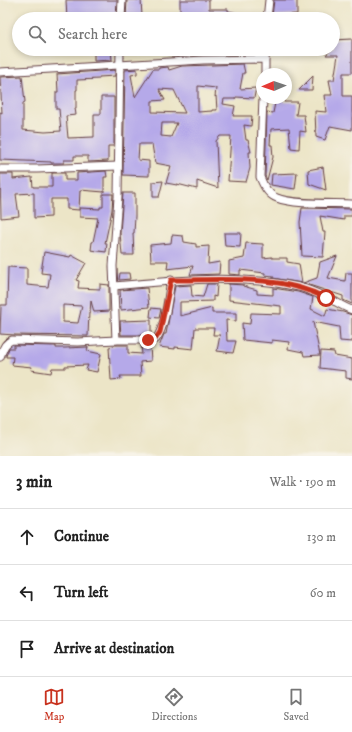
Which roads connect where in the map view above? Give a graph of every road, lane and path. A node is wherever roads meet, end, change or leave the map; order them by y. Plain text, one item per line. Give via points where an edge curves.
1 (122, 0) edge
2 (269, 0) edge
3 (121, 12) edge
4 (268, 12) edge
5 (120, 56) edge
6 (265, 56) edge
7 (265, 59) junction
8 (120, 65) junction
9 (265, 68) edge
10 (0, 72) edge
11 (264, 104) edge
12 (118, 166) junction
13 (0, 169) edge
14 (352, 204) edge
15 (171, 280) junction
16 (113, 284) junction
17 (352, 310) edge
18 (116, 340) junction
19 (0, 357) edge

1 - 3 street
2 - 4 street
5 - 8 street
6 - 7 street
7 - 8 street
7 - 9 street
8 - 10 street
8 - 12 street
11 - 14 street via 259,169 266,189 276,198 290,202
12 - 13 street
12 - 16 street
15 - 16 street
15 - 17 street via 253,280 300,287
15 - 18 street via 164,320 156,338
16 - 18 street
18 - 19 street via 12,340 4,346

